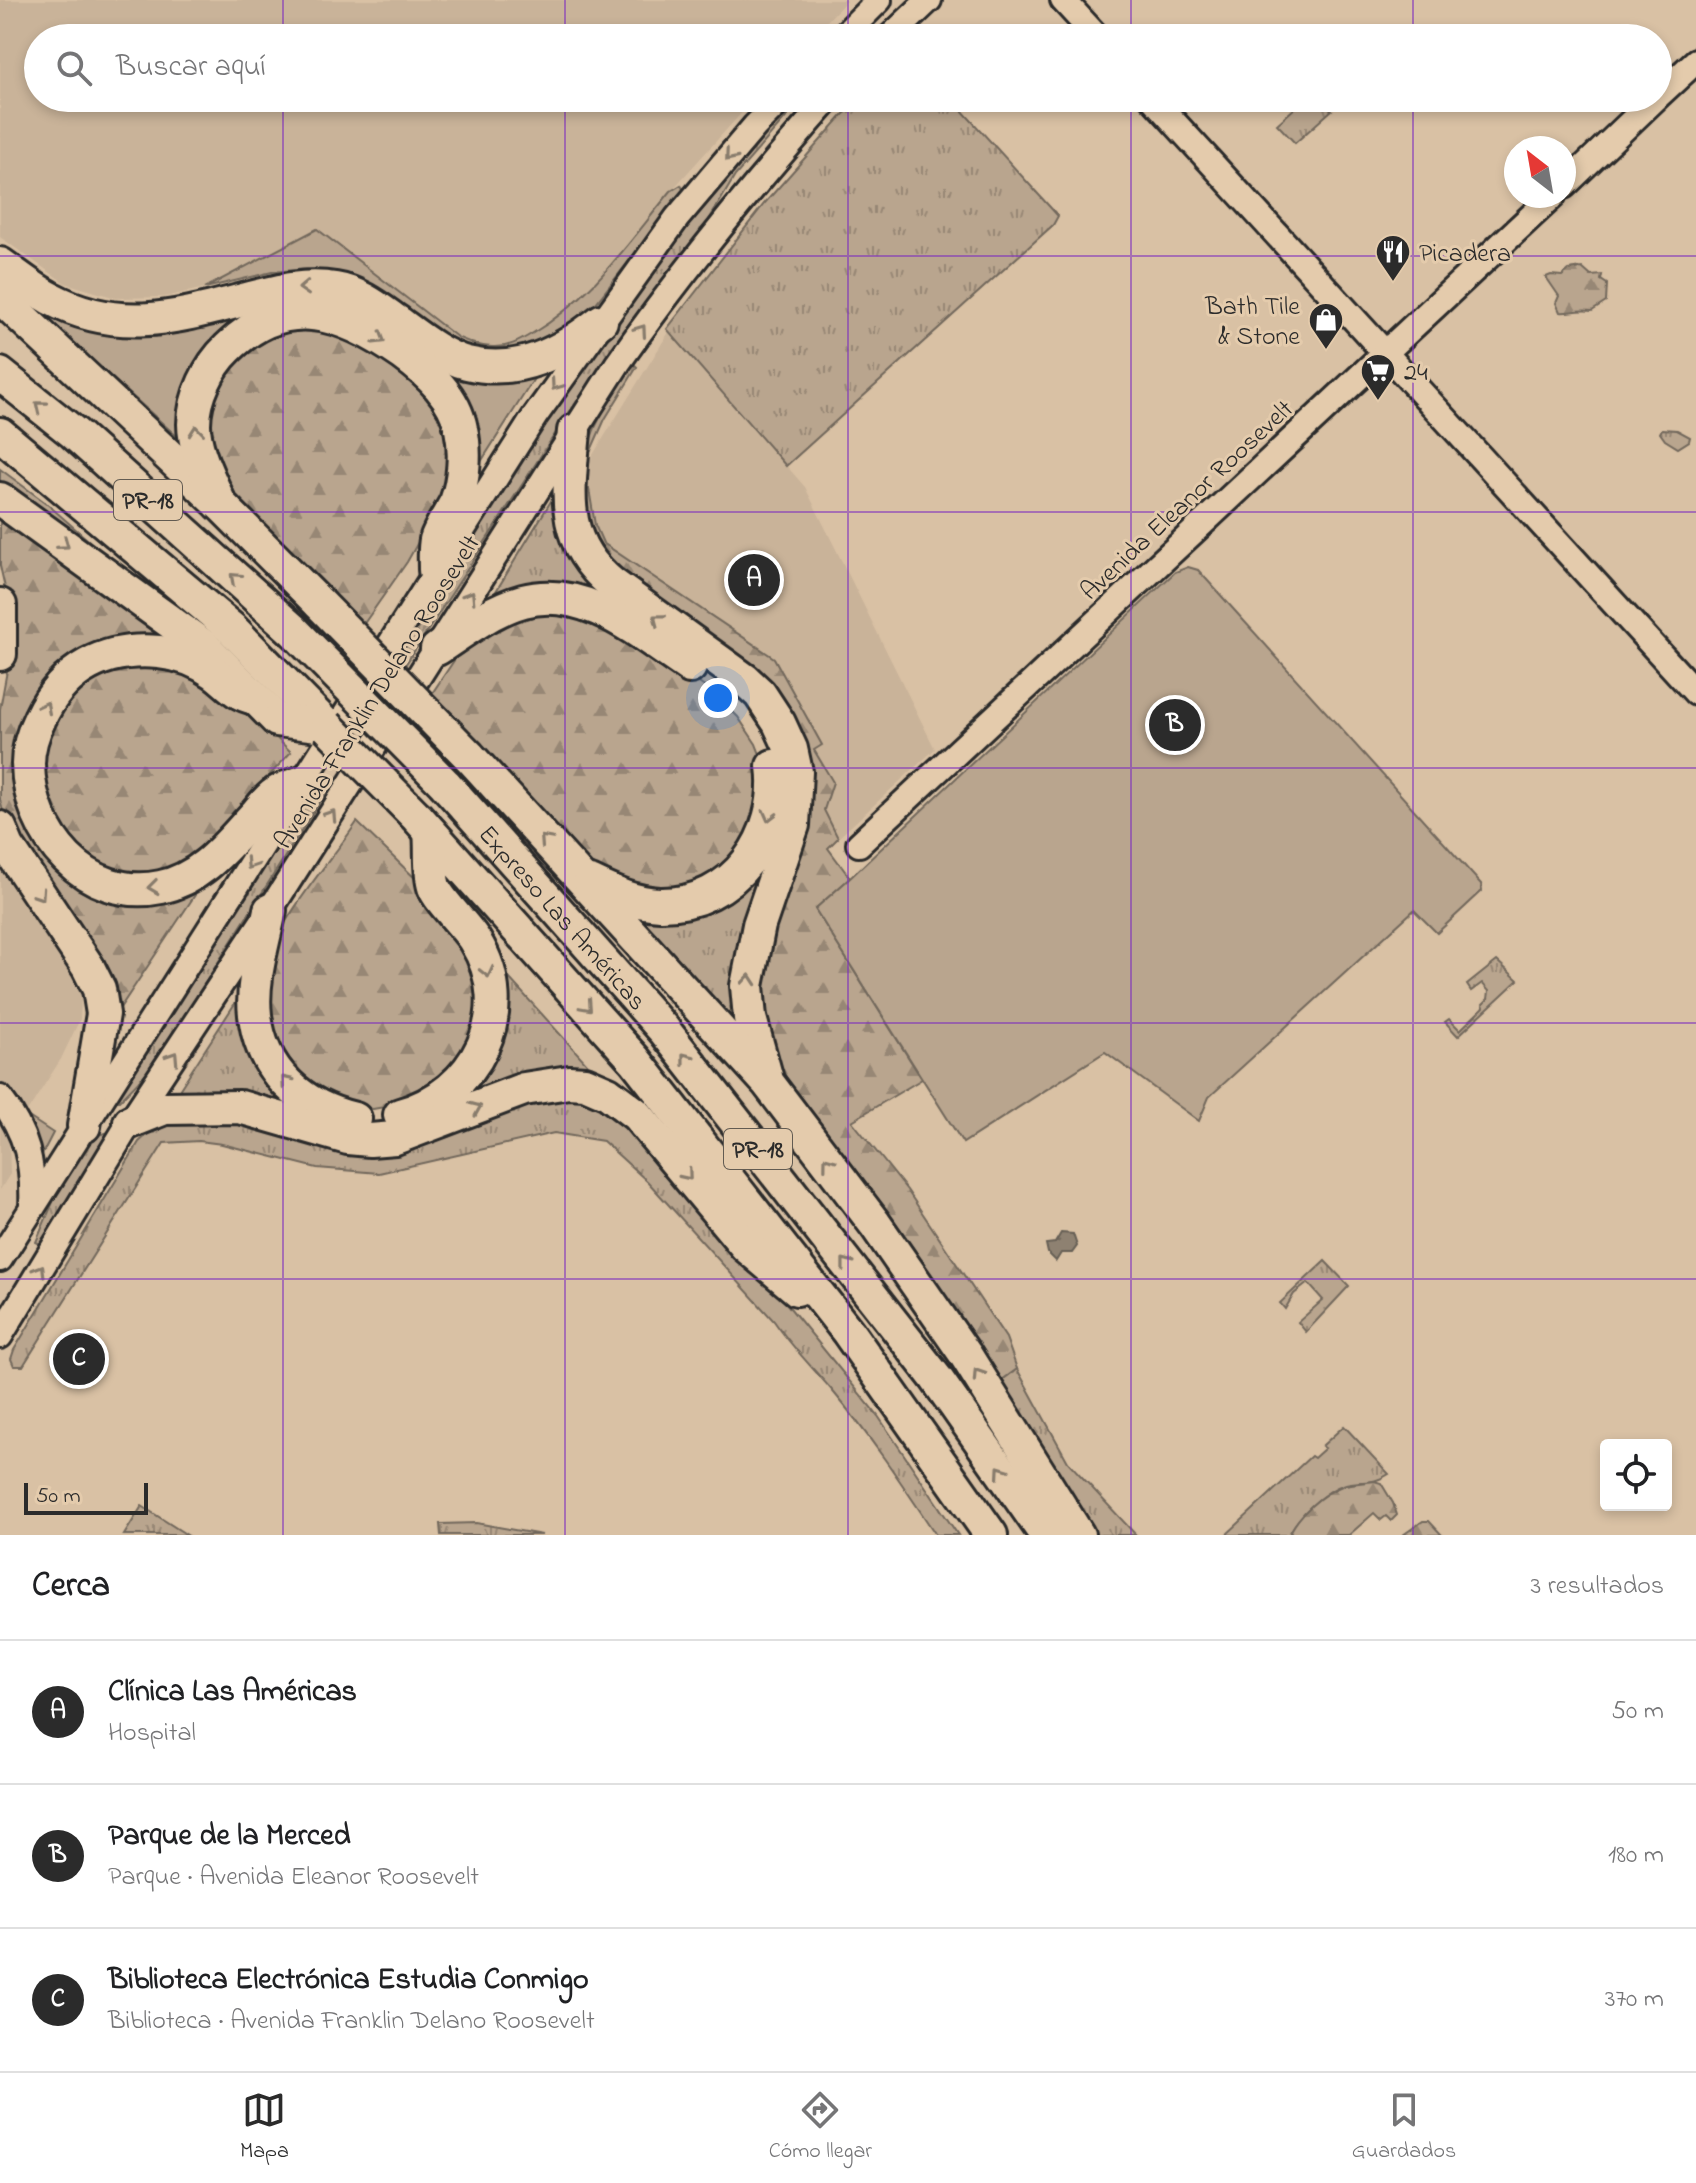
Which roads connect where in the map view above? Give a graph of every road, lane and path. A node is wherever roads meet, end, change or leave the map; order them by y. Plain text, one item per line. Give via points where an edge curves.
1 (879, 0) edge
2 (929, 0) edge
3 (1063, 0) edge
4 (855, 24) edge
5 (904, 24) edge
6 (1085, 24) edge
7 (1696, 61) edge
8 (1672, 83) edge
9 (769, 112) edge
10 (818, 112) edge
11 (1165, 112) edge
12 (1641, 112) edge
13 (1576, 175) edge
14 (1540, 208) edge
15 (0, 264) edge
16 (0, 297) edge
17 (601, 321) junction
18 (1385, 353) junction
19 (0, 374) edge
20 (574, 431) junction
21 (0, 434) edge
22 (0, 499) edge
23 (220, 504) junction
24 (435, 570) junction
25 (0, 605) edge
26 (437, 649) junction
27 (0, 654) edge
28 (246, 693) junction
29 (1696, 693) edge
30 (327, 726) junction
31 (304, 781) junction
32 (423, 825) junction
33 (0, 828) edge
34 (859, 844) dead end
35 (580, 878) junction
36 (270, 910) junction
37 (768, 1083) junction
38 (0, 1098) edge
39 (130, 1122) junction
40 (84, 1126) junction
41 (32, 1209) junction
42 (0, 1259) edge
43 (848, 1332) junction
44 (0, 1336) edge
45 (991, 1535) edge
46 (1046, 1535) edge
47 (1078, 1535) edge

1 - 4 main road
2 - 5 main road
3 - 6 main road
7 - 8 main road
9 -> 17 main road, Avenida Franklin Delano Roosevelt via 677,218
20 -> 10 main road, Avenida Franklin Delano Roosevelt via 665,297
11 - 18 main road
12 - 13 main road
14 - 18 main road, Avenida Eleanor Roosevelt
17 -> 15 highway via 570,346 542,359 489,366 452,357 364,299 335,289 301,286 184,316 141,321 95,316 50,298
16 - 23 highway
17 -> 24 main road, Avenida Franklin Delano Roosevelt
18 - 29 main road
18 - 34 main road, Avenida Eleanor Roosevelt
46 -> 19 highway, Expreso Las Américas / PR-18, bridge via 936,1378 664,1030 445,784 293,630 74,433
26 -> 20 main road, Avenida Franklin Delano Roosevelt
37 -> 20 highway via 747,986 759,925 793,825 796,772 791,749 760,694 612,584 585,556 568,501
21 - 30 highway, Expreso Las Américas / PR-18 via 232,629
22 -> 28 highway via 205,647
23 -> 24 highway via 200,457 194,426 195,408 211,368 239,338 272,319 307,313 340,318 424,370 457,416 462,474 457,498 436,540
35 -> 23 highway, bridge via 469,756
24 - 31 main road, Avenida Franklin Delano Roosevelt
25 - 27 highway
26 -> 35 highway via 483,618 523,601 584,603 721,687 761,729 774,768 772,807 760,845 731,881 698,898 661,904 622,897
36 -> 26 main road, Avenida Franklin Delano Roosevelt
28 - 30 highway via 277,720
31 -> 28 highway via 275,793 191,878 158,888 98,881 52,842 39,816 28,764 30,746 55,690 76,671 106,657 156,652 194,660
30 - 32 highway, Expreso Las Américas / PR-18, bridge
31 -> 40 main road, Avenida Franklin Delano Roosevelt
32 -> 36 highway via 435,889 475,940 492,995 488,1035 470,1070 440,1099 386,1119 357,1120 322,1110 287,1084 262,1044 254,1013
32 -> 43 highway, Expreso Las Américas / PR-18 via 635,1060
33 -> 40 highway via 99,989 103,1014
35 - 37 highway
39 -> 36 main road, Avenida Franklin Delano Roosevelt
47 -> 37 highway via 965,1354
38 - 41 main road via 25,1141 34,1177
39 -> 43 highway via 165,1108 240,1107 348,1138 395,1138 524,1089 585,1083 637,1115 746,1246
44 -> 39 main road, Avenida Franklin Delano Roosevelt
40 - 41 main road, Avenida Franklin Delano Roosevelt
41 - 42 main road, Avenida Franklin Delano Roosevelt
43 - 45 highway, Expreso Las Américas / PR-18

